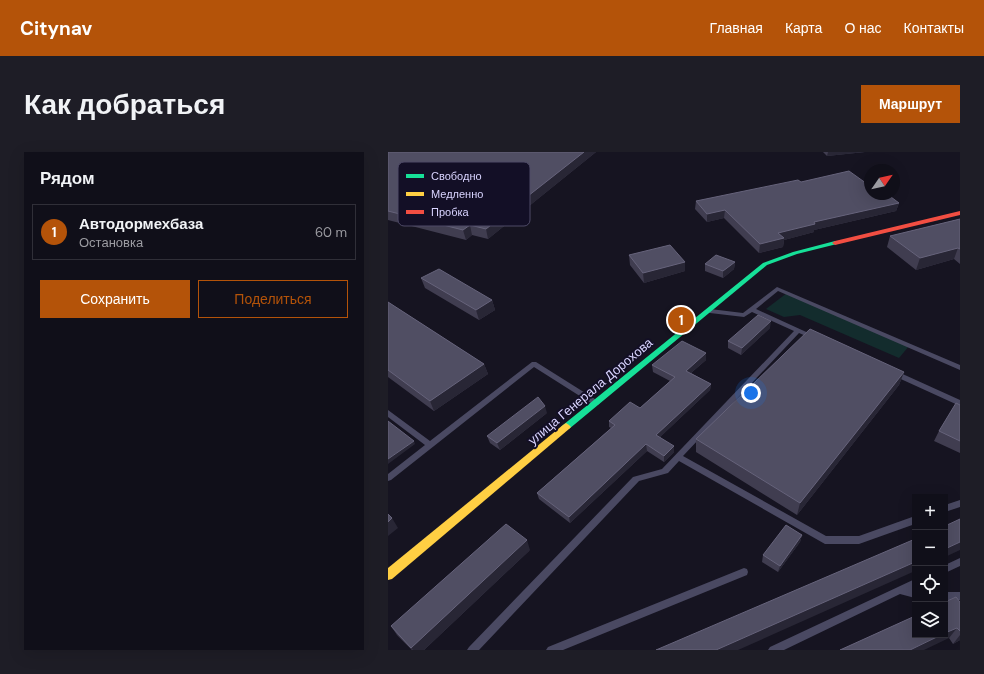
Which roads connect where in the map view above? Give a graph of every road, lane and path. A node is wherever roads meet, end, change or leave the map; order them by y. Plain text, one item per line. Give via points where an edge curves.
1 (960, 214) edge
2 (751, 309) junction
3 (708, 310) junction
4 (798, 330) junction
5 (819, 340) edge
6 (960, 368) edge
7 (890, 372) edge
8 (596, 403) junction
9 (960, 403) edge
10 (388, 413) edge
11 (430, 445) junction
12 (678, 457) junction
13 (388, 478) edge
14 (960, 503) edge
15 (948, 508) edge
16 (912, 521) edge
17 (960, 562) edge
18 (948, 568) edge
19 (744, 572) dead end
20 (388, 575) edge
21 (912, 584) edge
22 (900, 590) junction
23 (912, 593) edge
24 (948, 596) edge
25 (960, 596) edge
26 (472, 650) edge
27 (551, 650) edge
28 (773, 650) edge

1 - 3 street, улица Генерала Дорохова via 778,258 755,271
2 - 3 lane via 744,315
2 - 4 lane
2 - 6 lane via 777,289
3 - 8 street, улица Генерала Дорохова
4 - 5 lane
4 - 12 lane
7 - 9 lane
8 - 11 lane via 534,364
8 - 20 street, улица Генерала Дорохова
10 - 11 lane
11 - 13 lane
12 - 16 lane via 825,540 859,540
12 - 26 lane via 665,471 636,479
14 - 15 lane
17 - 18 lane
19 - 27 lane
21 - 22 lane
22 - 23 lane
22 - 28 lane
24 - 25 lane

